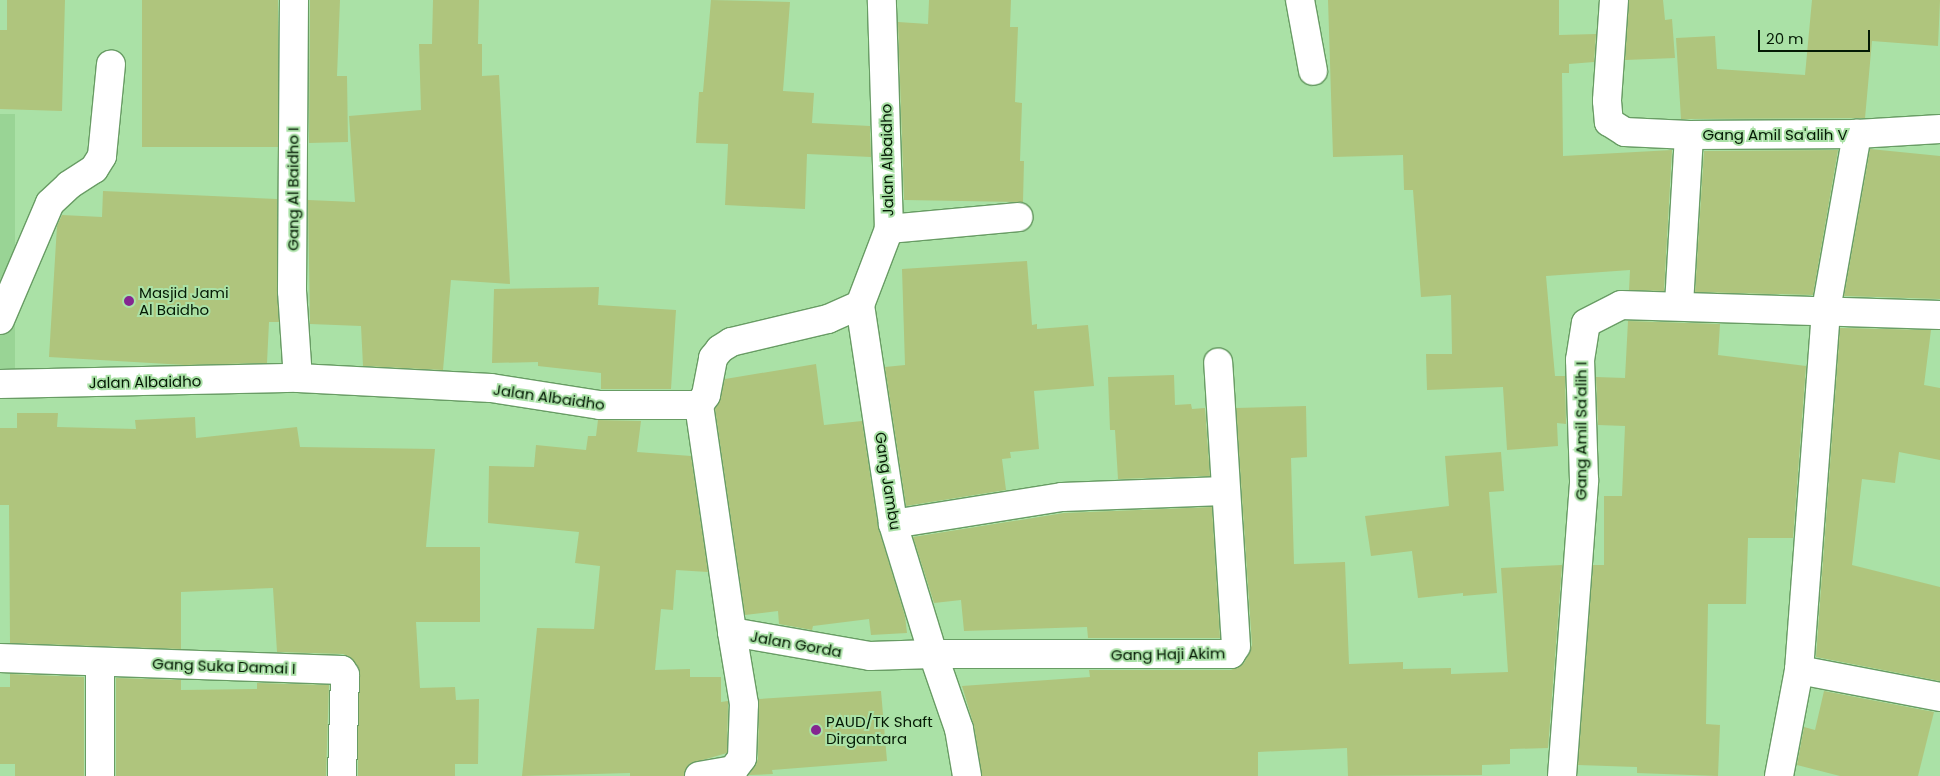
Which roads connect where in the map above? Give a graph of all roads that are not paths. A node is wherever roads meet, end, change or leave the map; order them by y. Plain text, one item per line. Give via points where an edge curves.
1 (294, 0) edge
2 (882, 0) edge
3 (1300, 0) edge
4 (1614, 0) edge
5 (112, 64) dead end
6 (1313, 71) dead end
7 (1940, 129) edge
8 (1857, 134) junction
9 (1689, 135) junction
10 (1018, 216) dead end
11 (888, 229) junction
12 (1679, 304) junction
13 (860, 305) junction
14 (1826, 310) junction
15 (1940, 315) edge
16 (0, 320) edge
17 (1218, 363) dead end
18 (298, 378) junction
19 (0, 384) edge
20 (699, 405) junction
21 (1224, 491) junction
22 (892, 524) junction
23 (732, 632) junction
24 (933, 654) junction
25 (0, 658) edge
26 (100, 662) junction
27 (1799, 670) junction
28 (1940, 697) edge
29 (100, 776) edge
30 (342, 776) edge
31 (699, 776) edge
32 (967, 776) edge
33 (1562, 776) edge
34 (1779, 776) edge

1 - 18 street, Gang Al Baidho I via 292,291
2 - 11 street, Jalan Albaidho
3 - 6 street
4 - 9 street via 1607,102 1609,122 1625,132
5 - 16 street via 102,156 94,169 50,202
7 - 8 street, Gang Amil Sa'alih V
8 - 9 street, Gang Amil Sa'alih V
8 - 14 street
9 - 12 street, Gang Amil Sa'alih V
10 - 11 street
11 - 13 street, Jalan Albaidho
12 - 14 street, Gang Amil Sa'alih I
12 - 33 street, Gang Amil Sa'alih I via 1621,305 1586,324 1580,360 1584,480
13 - 20 street via 828,319 726,345 714,358 706,395
13 - 22 street, Gang Jambu
14 - 15 street, Gang Amil Sa'alih I
14 - 27 street
17 - 21 street, Gang Haji Akim
18 - 19 street, Jalan Albaidho
18 - 20 street, Jalan Albaidho via 491,388 600,405
20 - 23 street, Jalan Gorda
21 - 22 street via 1062,497
21 - 24 street, Gang Haji Akim via 1236,646 1231,654
22 - 24 street, Gang Jambu
23 - 24 street, Jalan Gorda via 870,656
23 - 31 street via 744,704 742,758 734,770
24 - 32 street via 959,730
25 - 26 street, Gang Suka Damai I
26 - 29 street
26 - 30 street, Gang Suka Damai I via 342,670 345,675
27 - 28 street
27 - 34 street

